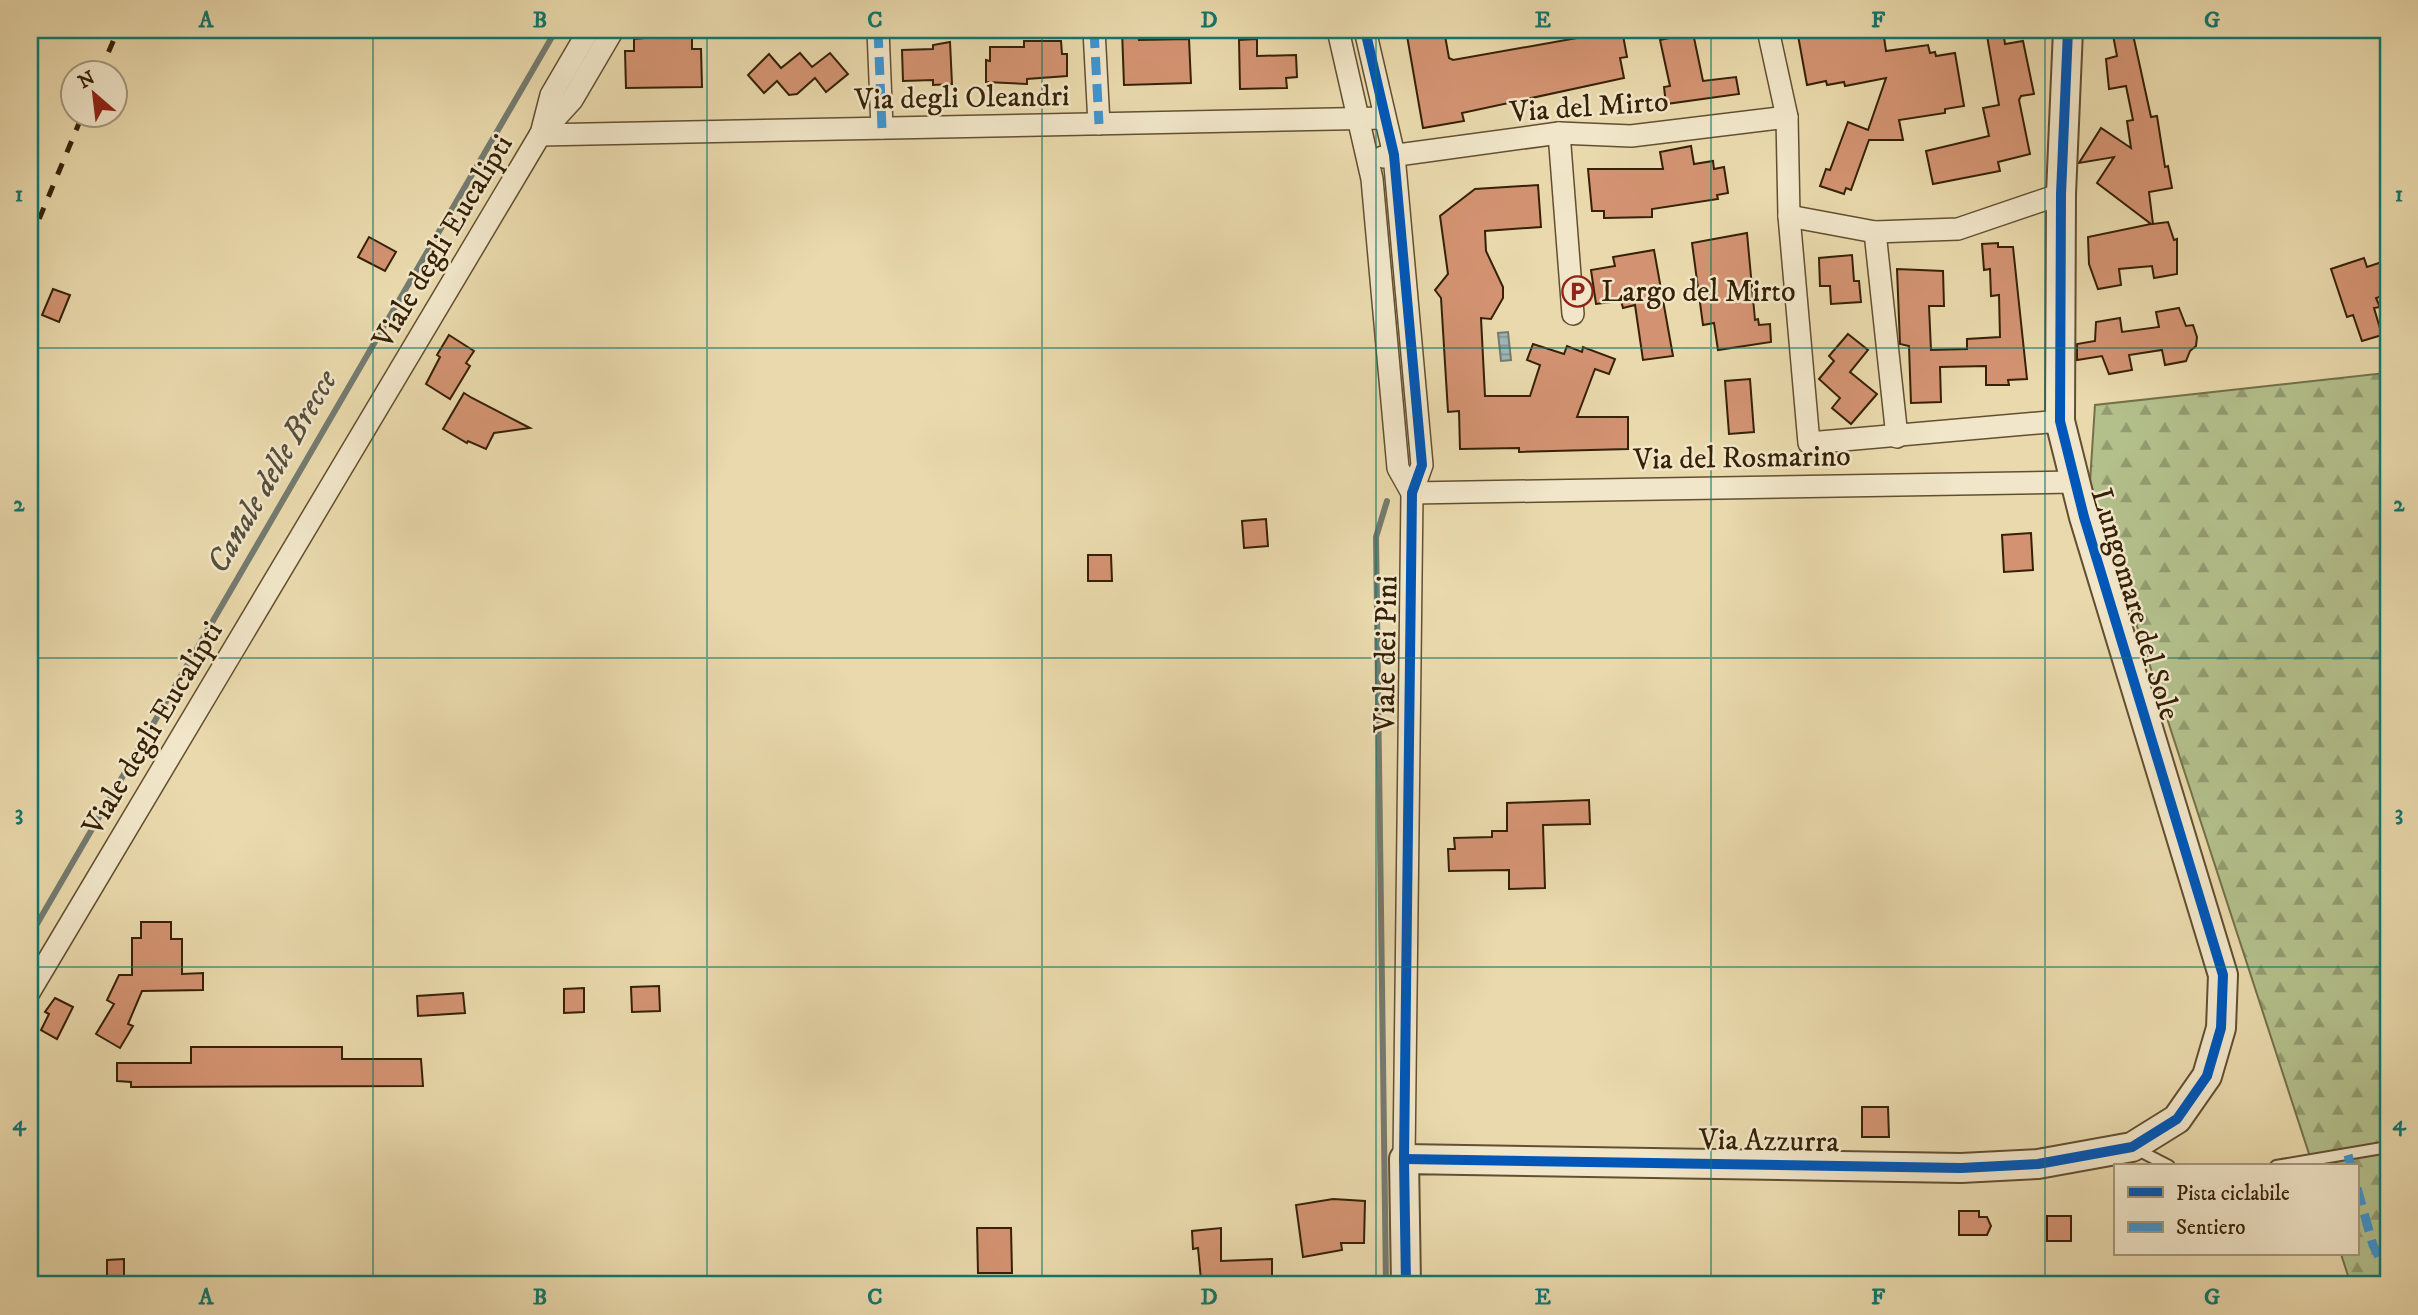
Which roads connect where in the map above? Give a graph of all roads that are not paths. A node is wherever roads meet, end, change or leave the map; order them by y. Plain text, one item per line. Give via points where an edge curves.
1 (589, 30) edge
2 (612, 30) edge
3 (877, 30) edge
4 (1094, 30) edge
5 (1338, 30) edge
6 (1365, 30) edge
7 (1768, 30) edge
8 (2068, 30) edge
9 (1787, 117) junction
10 (1357, 118) junction
11 (1385, 118) junction
12 (1099, 124) junction
13 (881, 128) junction
14 (1559, 133) junction
15 (540, 135) junction
16 (1394, 155) junction
17 (1366, 160) junction
18 (2061, 194) junction
19 (1789, 216) junction
20 (1875, 232) junction
21 (1573, 314) dead end
22 (2060, 421) junction
23 (1897, 437) junction
24 (2074, 482) junction
25 (1412, 493) junction
26 (30, 991) edge
27 (2132, 1147) junction
28 (2388, 1147) edge
29 (1404, 1159) junction
30 (2165, 1164) edge
31 (2288, 1164) edge
32 (1406, 1285) edge

1 - 15 street, Viale degli Eucalipti via 551,96
2 - 15 street, Viale degli Eucalipti via 572,100
3 - 13 street
4 - 12 street
5 - 10 street, Viale dei Pini
6 - 11 street, Viale dei Pini
7 - 9 street
8 - 18 street, Lungomare del Sole
9 - 14 street, Via del Mirto via 1631,136
9 - 19 street
10 - 11 street, Via degli Oleandri
10 - 12 street, Via degli Oleandri
10 - 17 street, Viale dei Pini
11 - 16 street, Viale dei Pini
12 - 13 street, Via degli Oleandri
13 - 15 street, Via degli Oleandri
14 - 16 street, Via del Mirto
14 - 21 street
15 - 26 street, Viale degli Eucalipti
16 - 17 street, Via del Mirto
16 - 25 street, Viale dei Pini via 1422,465
17 - 25 street, Viale dei Pini via 1372,179 1398,468
18 - 20 street via 1958,229
18 - 22 street, Lungomare del Sole
19 - 20 street
19 - 23 street, Via del Rosmarino via 1810,443
20 - 23 street
22 - 23 street, Via del Rosmarino
22 - 24 street, Lungomare del Sole
24 - 25 street, Via del Rosmarino
24 - 27 street, Lungomare del Sole via 2223,975 2221,1028 2207,1076 2177,1119
25 - 29 street, Viale dei Pini
27 - 29 street, Via Azzurra via 2038,1164 1961,1168
27 - 30 lane
28 - 31 lane
29 - 32 street, Viale dei Pini

